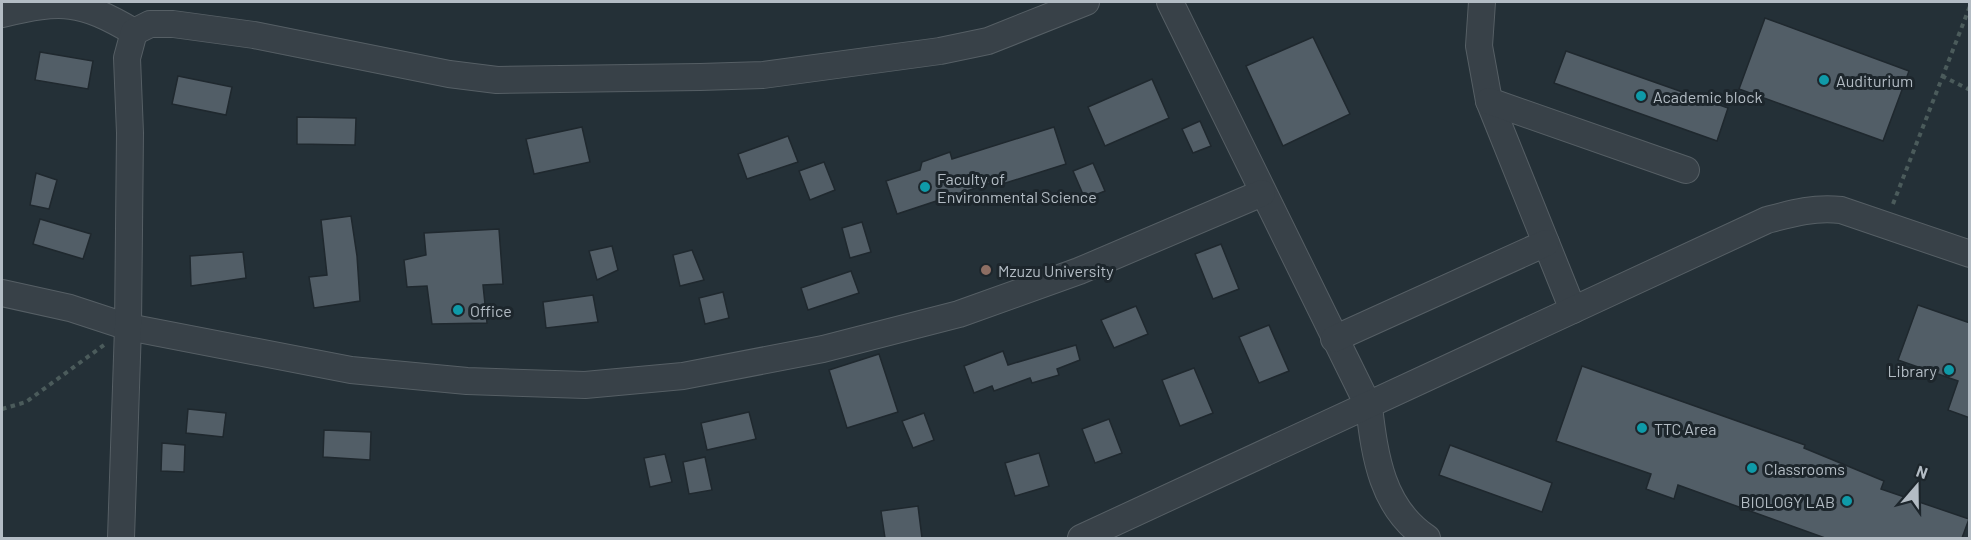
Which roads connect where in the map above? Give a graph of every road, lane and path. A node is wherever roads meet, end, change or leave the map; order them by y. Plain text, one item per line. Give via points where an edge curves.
1 (1086, 2) edge
2 (1170, 2) edge
3 (1482, 2) edge
4 (1970, 6) edge
5 (2, 14) edge
6 (134, 32) junction
7 (1942, 76) junction
8 (1970, 90) edge
9 (1489, 101) junction
10 (1686, 170) dead end
11 (1262, 193) junction
12 (1885, 224) junction
13 (1546, 243) junction
14 (1970, 254) edge
15 (2, 293) edge
16 (1574, 310) junction
17 (128, 327) junction
18 (1334, 339) junction
19 (1369, 406) junction
20 (2, 409) edge
21 (121, 538) edge
22 (1081, 538) edge
23 (1426, 538) edge

1 - 6 lane via 988,41 940,51 763,75 700,77 497,80 254,35 150,24
2 - 11 lane
3 - 9 lane via 1479,46
4 - 7 path
5 - 6 lane via 55,5 81,6 103,13
6 - 17 lane via 127,58
7 - 8 path
7 - 12 path
9 - 10 lane
9 - 13 lane
11 - 17 lane via 1079,271 960,314 823,349 683,376 585,385 467,381 351,370
11 - 18 lane
12 - 14 lane
12 - 16 lane via 1841,210 1802,210 1767,220
13 - 16 lane
13 - 18 lane
15 - 17 lane
16 - 19 lane
17 - 20 path via 26,402
17 - 21 lane
18 - 19 lane
19 - 22 lane
19 - 23 lane via 1385,489 1413,529

